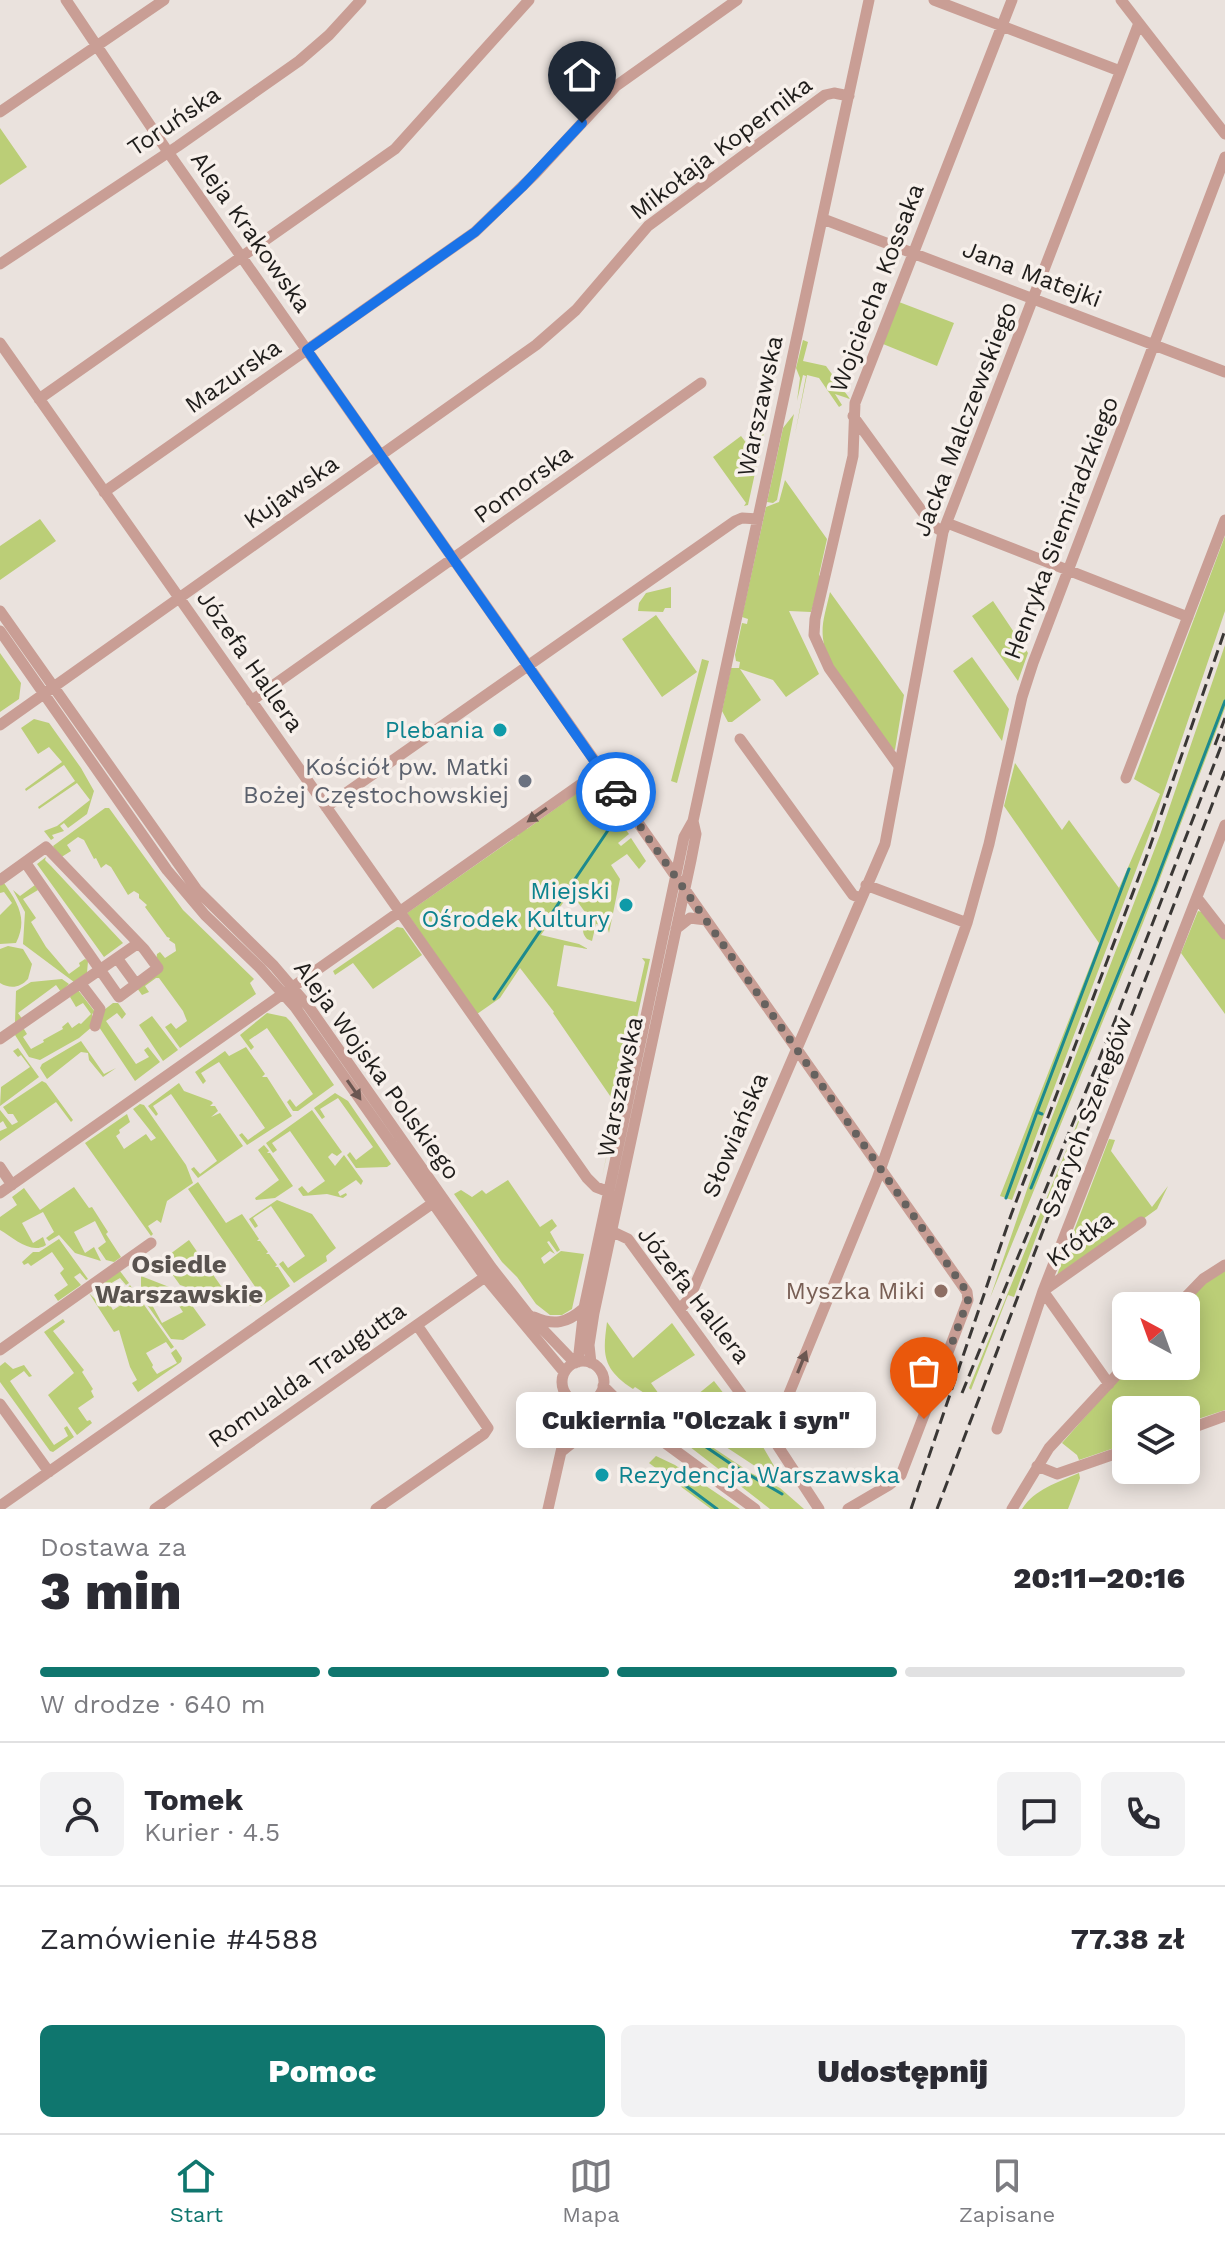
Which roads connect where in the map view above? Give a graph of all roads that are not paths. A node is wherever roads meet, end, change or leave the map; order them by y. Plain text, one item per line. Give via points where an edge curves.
1 (66, 0) edge
2 (164, 0) edge
3 (361, 0) edge
4 (529, 0) edge
5 (737, 0) edge
6 (869, 0) edge
7 (934, 0) edge
8 (1012, 0) edge
9 (1121, 0) edge
10 (1139, 23) junction
11 (1003, 25) junction
12 (97, 46) junction
13 (1120, 71) junction
14 (849, 96) junction
15 (0, 112) edge
16 (1225, 134) edge
17 (168, 152) junction
18 (1225, 157) edge
19 (823, 219) junction
20 (914, 252) junction
21 (241, 257) junction
22 (0, 264) edge
23 (595, 290) joint
24 (1034, 298) junction
25 (0, 343) edge
26 (1154, 345) junction
27 (307, 350) junction
28 (1225, 372) edge
29 (701, 383) dead end
30 (39, 399) junction
31 (853, 415) junction
32 (380, 455) junction
33 (104, 492) junction
34 (758, 519) junction
35 (1225, 520) edge
36 (945, 527) junction
37 (454, 560) junction
38 (1068, 572) junction
39 (178, 598) junction
40 (0, 611) edge
41 (1188, 617) junction
42 (0, 631) edge
43 (527, 665) junction
44 (49, 690) junction
45 (251, 701) junction
46 (0, 725) edge
47 (740, 739) dead end
48 (899, 766) junction
49 (601, 770) junction
50 (1126, 778) dead end
51 (326, 807) junction
52 (693, 821) junction
53 (1225, 826) edge
54 (684, 837) junction
55 (885, 844) joint
56 (654, 846) junction
57 (25, 862) junction
58 (676, 877) junction
59 (0, 880) edge
60 (866, 885) junction
61 (685, 889) junction
62 (860, 898) junction
63 (1197, 898) junction
64 (399, 910) junction
65 (706, 920) junction
66 (967, 923) junction
67 (676, 929) junction
68 (1225, 934) edge
69 (137, 944) junction
70 (117, 958) junction
71 (99, 970) junction
72 (81, 984) junction
73 (136, 984) junction
74 (288, 989) junction
75 (95, 1026) dead end
76 (0, 1039) edge
77 (796, 1047) junction
78 (0, 1167) edge
79 (880, 1167) junction
80 (12, 1185) junction
81 (609, 1192) junction
82 (0, 1193) edge
83 (433, 1203) junction
84 (1141, 1222) dead end
85 (611, 1231) junction
86 (151, 1243) dead end
87 (1225, 1265) edge
88 (485, 1277) junction
89 (1043, 1291) junction
90 (1190, 1292) edge
91 (584, 1308) junction
92 (680, 1309) junction
93 (527, 1313) junction
94 (417, 1325) junction
95 (0, 1350) edge
96 (576, 1362) junction
97 (591, 1363) junction
98 (564, 1372) junction
99 (1113, 1380) edge
100 (1109, 1384) junction
101 (603, 1386) junction
102 (567, 1396) junction
103 (589, 1402) junction
104 (0, 1404) edge
105 (1225, 1416) edge
106 (629, 1424) junction
107 (1200, 1425) edge
108 (646, 1429) junction
109 (997, 1429) dead end
110 (768, 1431) junction
111 (562, 1447) junction
112 (1112, 1455) edge
113 (1037, 1466) junction
114 (49, 1472) junction
115 (0, 1506) edge
116 (155, 1509) edge
117 (376, 1509) edge
118 (548, 1509) edge
119 (755, 1509) edge
120 (819, 1509) edge
121 (848, 1509) edge
122 (1012, 1509) edge

1 - 12 street, Aleja Krakowska
2 - 12 street
3 - 17 street, Toruńska via 299,61
4 - 21 street via 395,149
5 - 27 street, Mazurska via 616,86 475,232
6 - 14 street, Warszawska
7 - 11 street
8 - 11 street, Wojciecha Kossaka
9 - 10 street
10 - 13 street, Jacka Malczewskiego
10 - 16 street
11 - 13 street
11 - 20 street, Wojciecha Kossaka
12 - 15 street
12 - 17 street, Aleja Krakowska
13 - 24 street, Jacka Malczewskiego
14 - 19 street, Warszawska
14 - 23 street, Mikołaja Kopernika via 825,95 693,191 635,239
17 - 21 street, Aleja Krakowska
17 - 22 street, Toruńska
18 - 26 street, Henryka Siemiradzkiego
19 - 20 street, Jana Matejki
19 - 34 street, Warszawska
20 - 24 street, Jana Matejki
20 - 31 street, Wojciecha Kossaka
21 - 27 street, Aleja Krakowska
21 - 30 street
23 - 32 street, Kujawska via 536,345
24 - 26 street, Jana Matejki
24 - 36 street, Jacka Malczewskiego
25 - 30 street, Józefa Hallera
26 - 28 street, Jana Matejki
26 - 38 street, Henryka Siemiradzkiego
27 - 32 street, Aleja Krakowska
27 - 33 street, Mazurska
29 - 37 street, Pomorska
30 - 33 street, Józefa Hallera
31 - 36 street via 932,525
31 - 48 street, Wojciecha Kossaka via 853,456 814,635 829,668
32 - 37 street, Aleja Krakowska
32 - 39 street, Kujawska
33 - 39 street, Józefa Hallera
34 - 43 street via 735,521
34 - 52 street, Warszawska
35 - 41 street
36 - 38 street
36 - 48 street, Jacka Malczewskiego
37 - 43 street, Aleja Krakowska
37 - 45 street, Pomorska
38 - 41 street
38 - 66 street, Henryka Siemiradzkiego via 1022,697
39 - 44 street, Kujawska
39 - 45 street, Józefa Hallera
40 - 44 street, Aleja Wojska Polskiego
41 - 50 street
42 - 44 street, Aleja Wojska Polskiego
43 - 49 street, Aleja Krakowska
43 - 51 street
44 - 46 street, Kujawska
44 - 74 street, Aleja Wojska Polskiego via 197,890
45 - 51 street, Józefa Hallera
47 - 62 street
48 - 55 street, Jacka Malczewskiego
49 - 56 street, Aleja Krakowska
49 -> 64 street
51 - 64 street, Józefa Hallera
52 - 54 street, Warszawska
52 - 61 street, Warszawska via 696,834
53 - 63 street, Szarych Szeregów
54 - 56 street via 674,847
54 - 58 street, Warszawska
55 - 60 street, Słowiańska
56 - 58 street, Aleja Krakowska
57 - 59 street
57 - 69 street via 46,847
57 - 71 street
58 - 61 street, Aleja Krakowska
58 - 81 street, Warszawska
60 - 62 street, Słowiańska
60 - 66 street
61 - 65 street, Aleja Krakowska
61 - 67 street, Warszawska
62 - 77 street, Słowiańska
63 - 68 street
63 - 89 street, Szarych Szeregów
64 - 74 street
64 - 81 street, Józefa Hallera via 587,1178
65 - 67 street via 690,918
65 - 77 street, Aleja Krakowska
66 - 79 street, Henryka Siemiradzkiego
67 - 85 street, Warszawska
69 - 70 street
69 - 73 street via 158,968
70 - 71 street
70 - 73 street
71 - 72 street
71 - 73 street via 119,997
72 - 75 street via 100,1009
72 - 76 street
74 - 80 street
74 -> 83 street, Aleja Wojska Polskiego
74 - 93 street, Aleja Wojska Polskiego via 324,1026
77 - 79 street, Aleja Krakowska
77 - 92 street, Słowiańska via 689,1299
78 - 80 street
110 -> 79 street, Henryka Siemiradzkiego via 779,1418
79 - 121 street, Aleja Krakowska via 968,1300 901,1475
80 - 82 street
81 - 91 street, Warszawska
83 - 88 street, Aleja Wojska Polskiego
83 - 114 street
84 - 89 street, Krótka
85 - 92 street, Józefa Hallera via 628,1239
85 - 97 street, Warszawska via 589,1345
86 - 95 street
87 - 90 street
88 - 94 street, Romualda Traugutta
88 - 98 street, Aleja Wojska Polskiego
89 - 100 street
89 - 109 street, Szarych Szeregów
91 - 93 street via 561,1323
91 - 96 street, Warszawska
92 - 110 street, Józefa Hallera
93 - 96 street, Aleja Wojska Polskiego
94 - 116 street, Romualda Traugutta
94 - 117 street via 488,1428
96 - 97 street
96 - 98 street
97 - 101 street via 601,1373
98 - 102 street
99 - 100 street
100 - 113 street
101 - 103 street
101 - 108 street
102 - 103 street
102 - 111 street
103 - 106 street
103 - 111 street
104 - 114 street
105 - 107 street
106 - 108 street
106 - 111 street via 594,1427
108 - 119 street
110 - 120 street, Józefa Hallera
111 - 118 street
112 - 113 street via 1057,1474
113 - 122 street
114 - 115 street

